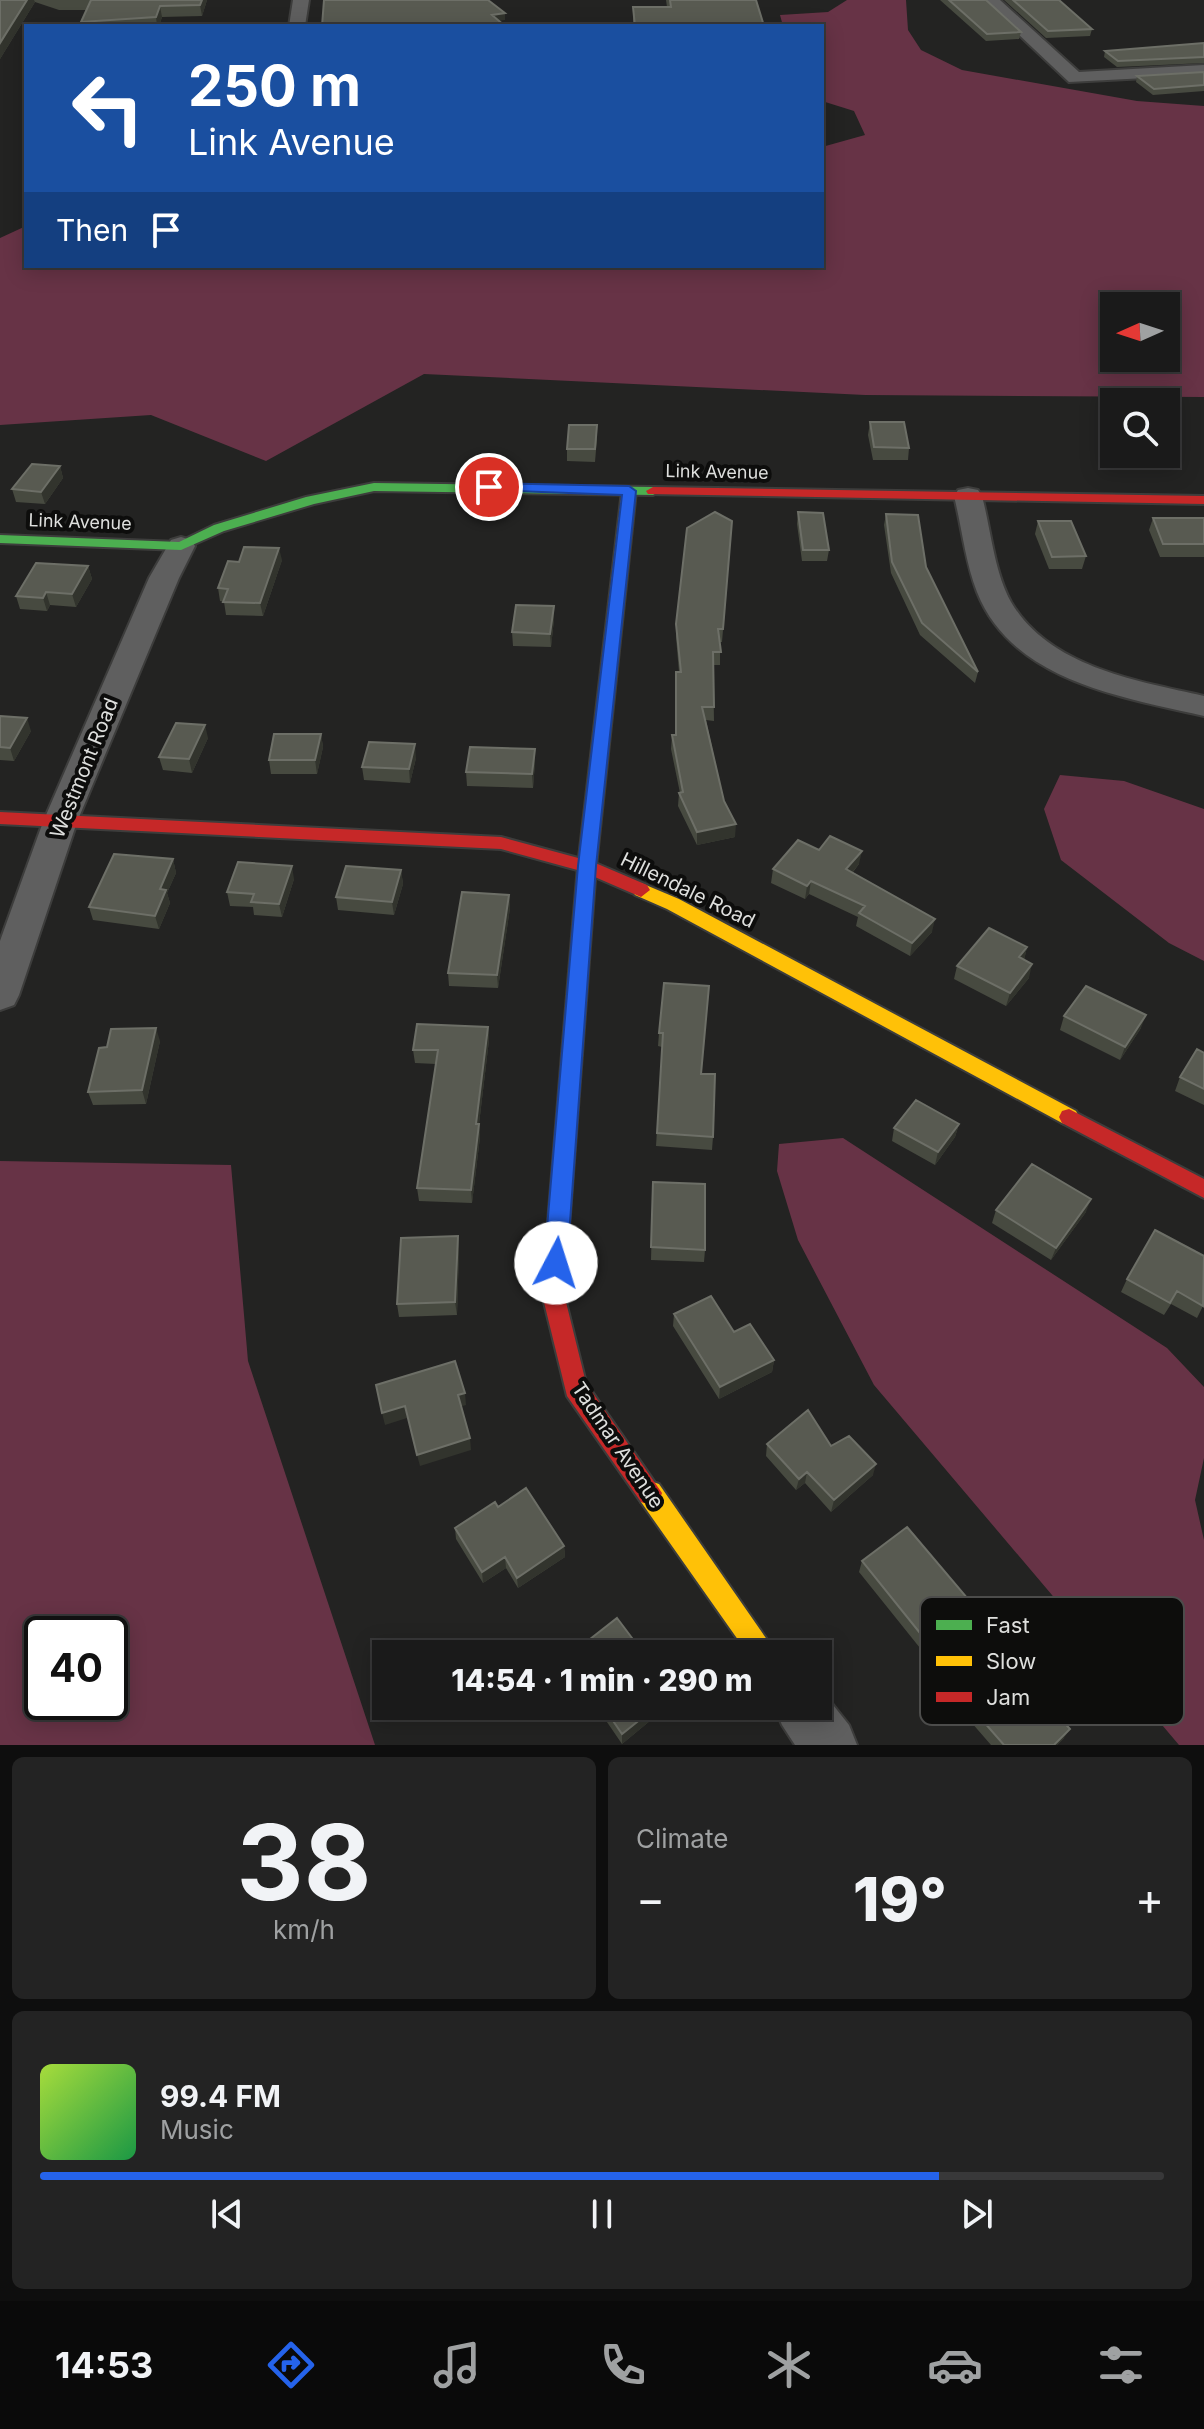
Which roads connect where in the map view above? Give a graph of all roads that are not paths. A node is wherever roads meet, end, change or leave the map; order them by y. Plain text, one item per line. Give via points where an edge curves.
1 (301, 0) edge
2 (990, 0) edge
3 (297, 24) edge
4 (1204, 70) edge
5 (629, 491) junction
6 (968, 496) junction
7 (1204, 500) edge
8 (0, 539) edge
9 (181, 546) junction
10 (1204, 706) edge
11 (0, 818) edge
12 (60, 822) junction
13 (587, 866) junction
14 (0, 995) edge
15 (1204, 1189) edge
16 (754, 1640) edge
17 (811, 1720) edge
18 (829, 1745) edge

1 - 3 street
2 - 4 street via 1075,78
5 - 6 street, Link Avenue
5 - 9 street, Link Avenue via 374,487 232,524
5 - 13 street, Tadmar Avenue
6 - 7 street, Link Avenue
6 - 10 street via 995,600 1013,628 1044,654 1078,670
8 - 9 street, Link Avenue
9 - 12 street, Westmont Road
11 - 12 street, Hillendale Road
12 - 13 street, Hillendale Road via 501,843
12 - 14 street, Westmont Road
13 - 15 street, Hillendale Road via 673,904
13 - 16 street, Tadmar Avenue via 553,1294 575,1388
17 - 18 street

